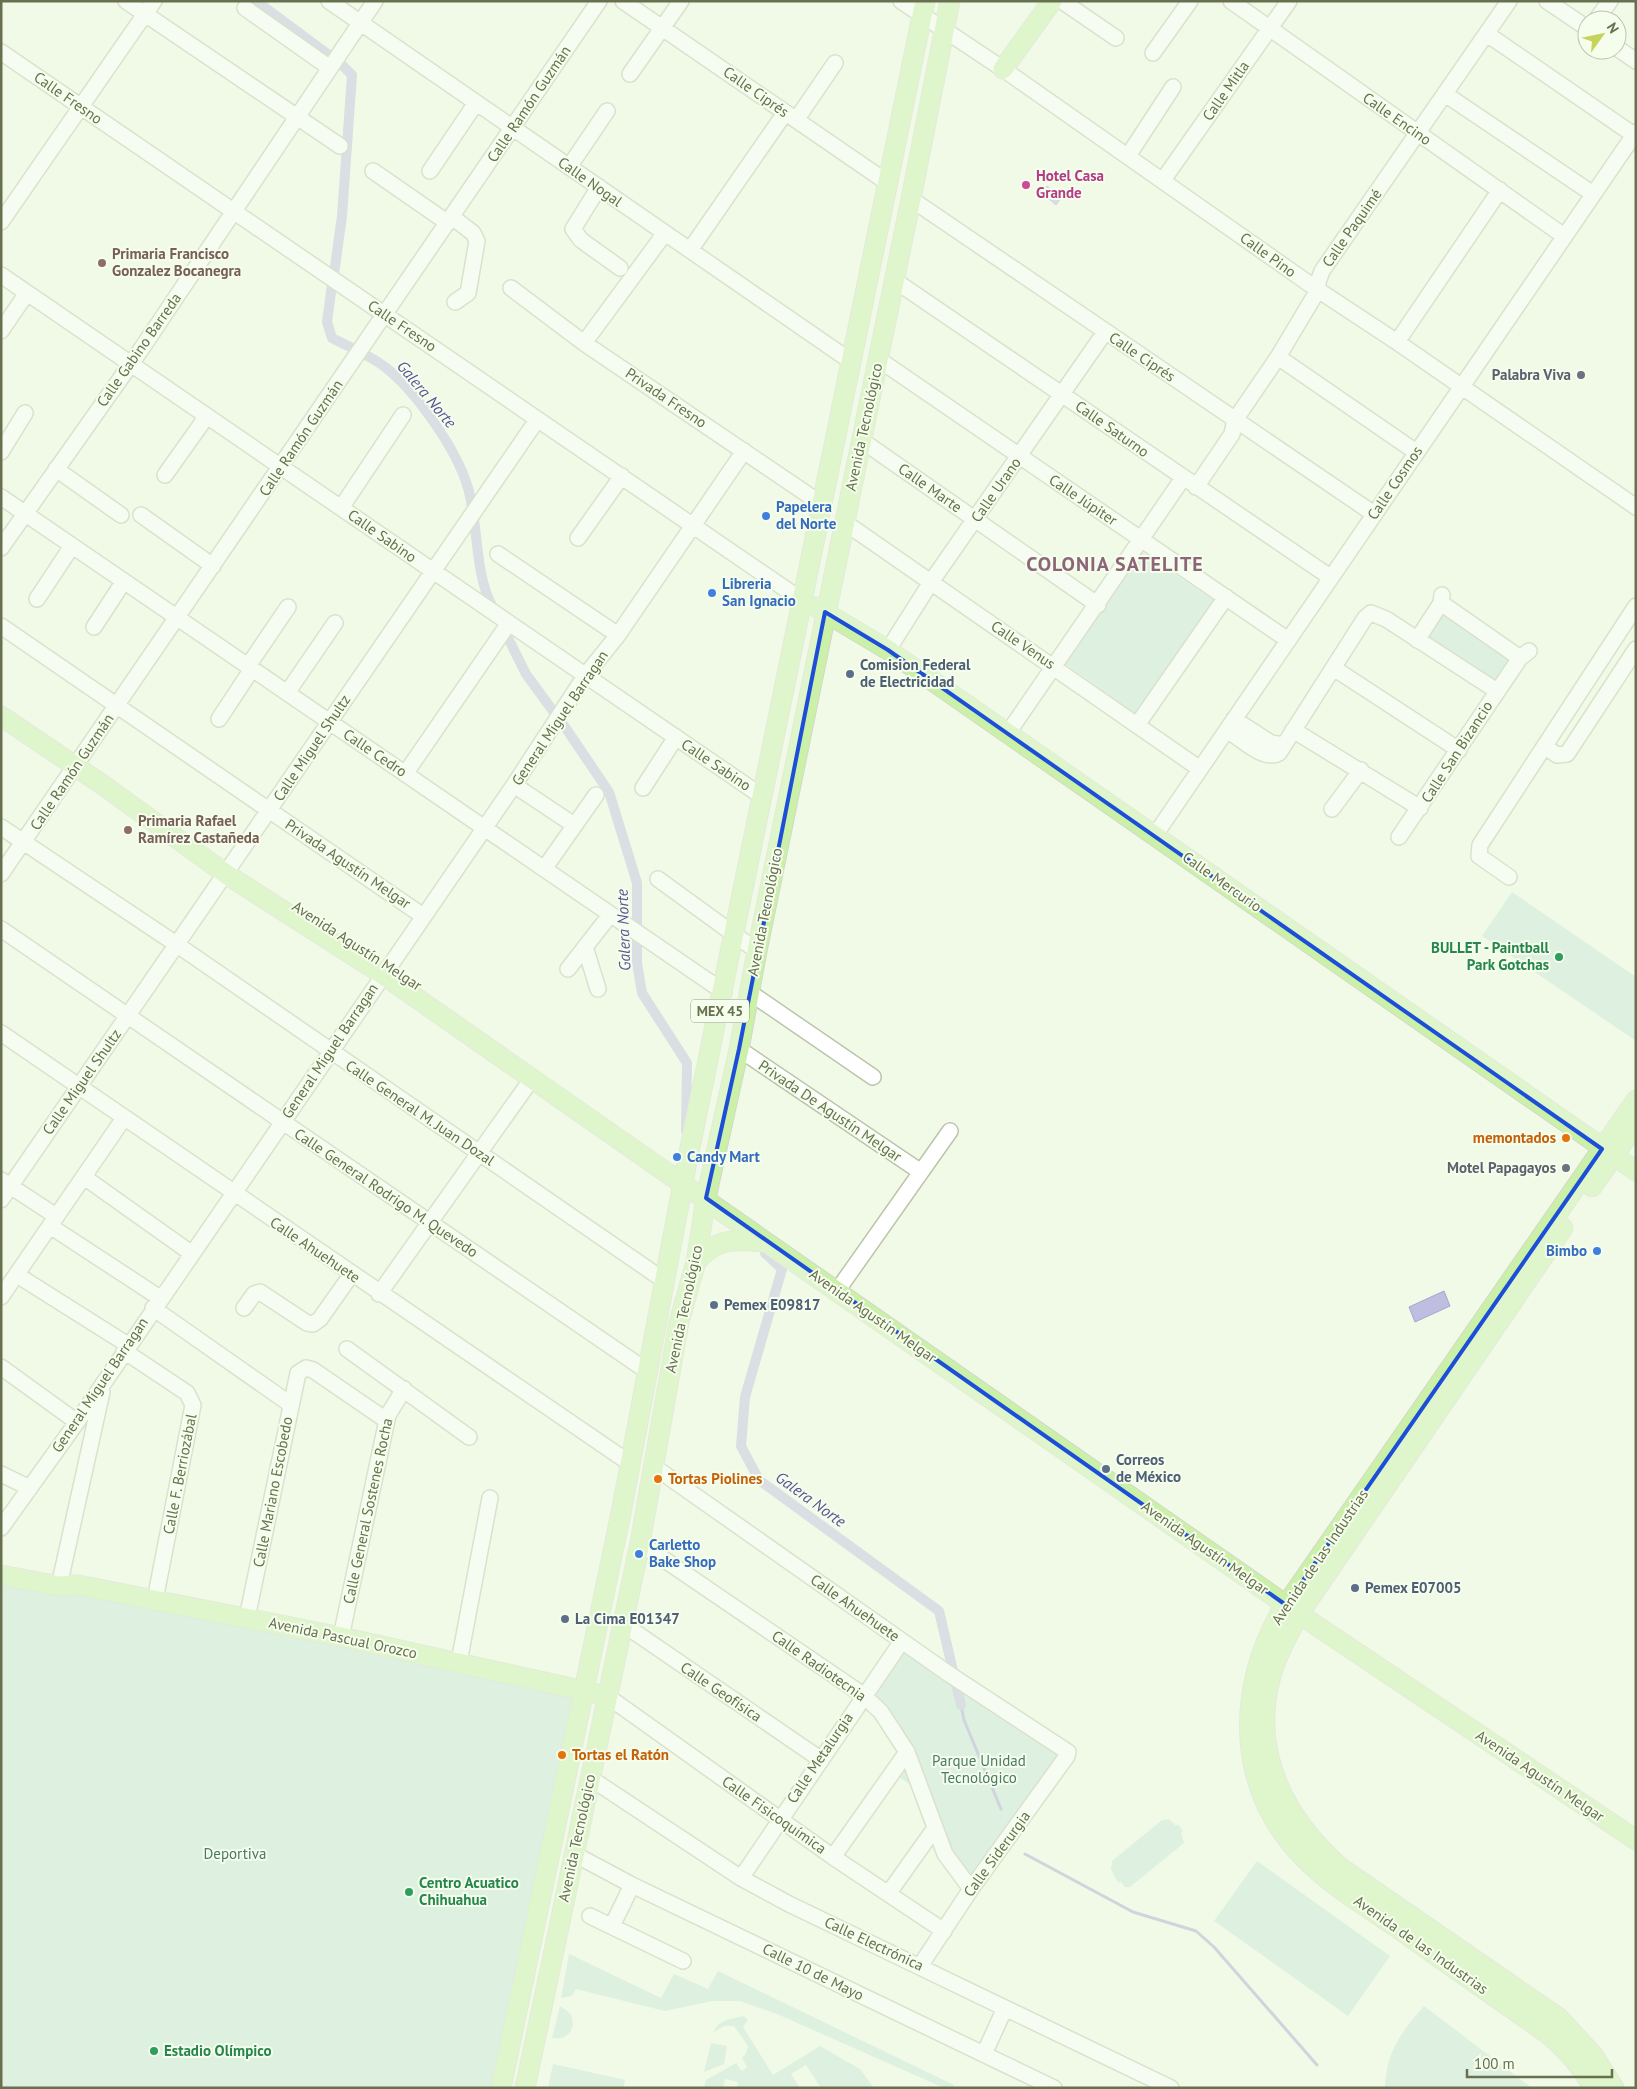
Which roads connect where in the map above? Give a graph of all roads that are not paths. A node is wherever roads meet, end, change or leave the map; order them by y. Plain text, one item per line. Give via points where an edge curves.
1 (126, 1) edge
2 (154, 1) edge
3 (329, 1) edge
4 (376, 1) edge
5 (599, 1) edge
6 (624, 1) edge
7 (681, 1) edge
8 (900, 1) edge
9 (950, 1) edge
10 (1052, 1) edge
11 (1062, 1) edge
12 (1190, 1) edge
13 (1230, 1) edge
14 (1289, 1) edge
15 (1509, 1) edge
16 (1547, 1) edge
17 (245, 8) dead end
18 (923, 9) edge
19 (145, 14) junction
20 (1577, 21) edge
21 (361, 23) junction
22 (662, 28) junction
23 (1269, 30) junction
24 (944, 31) junction
25 (1487, 34) junction
26 (1116, 38) dead end
27 (1, 52) edge
28 (1153, 53) dead end
29 (835, 64) dead end
30 (330, 68) junction
31 (1003, 69) junction
32 (630, 74) dead end
33 (1173, 87) dead end
34 (1445, 94) junction
35 (476, 103) junction
36 (80, 107) junction
37 (608, 111) dead end
38 (297, 117) junction
39 (791, 117) junction
40 (513, 128) junction
41 (1418, 133) junction
42 (1635, 133) edge
43 (340, 146) dead end
44 (1128, 156) junction
45 (569, 167) junction
46 (373, 171) dead end
47 (430, 171) dead end
48 (1164, 180) junction
49 (888, 183) junction
50 (599, 188) junction
51 (1500, 190) junction
52 (1593, 194) junction
53 (912, 199) junction
54 (232, 211) junction
55 (450, 220) junction
56 (1, 222) edge
57 (665, 233) junction
58 (1564, 236) junction
59 (690, 250) junction
60 (620, 268) dead end
61 (1, 275) edge
62 (894, 280) junction
63 (511, 288) dead end
64 (1318, 290) junction
65 (27, 293) junction
66 (455, 302) dead end
67 (385, 314) junction
68 (1, 331) edge
69 (1105, 332) junction
70 (1397, 342) junction
71 (584, 343) junction
72 (1278, 357) junction
73 (878, 359) junction
74 (852, 362) junction
75 (130, 363) junction
76 (1461, 386) junction
77 (1062, 395) junction
78 (25, 413) dead end
79 (403, 415) dead end
80 (207, 416) junction
81 (537, 420) junction
82 (1235, 420) junction
83 (861, 440) junction
84 (744, 451) junction
85 (1, 452) edge
86 (1416, 452) junction
87 (1020, 456) junction
88 (281, 467) junction
89 (56, 469) junction
90 (165, 476) dead end
91 (622, 476) junction
92 (1183, 478) junction
93 (1196, 488) junction
94 (1, 497) edge
95 (823, 505) junction
96 (1636, 507) edge
97 (341, 508) junction
98 (25, 513) junction
99 (1374, 514) junction
100 (121, 515) dead end
101 (141, 515) dead end
102 (975, 520) junction
103 (844, 522) junction
104 (693, 526) junction
105 (578, 538) dead end
106 (1141, 539) junction
107 (72, 546) junction
108 (1, 548) edge
109 (498, 554) dead end
110 (213, 566) junction
111 (433, 572) junction
112 (1330, 577) junction
113 (124, 582) junction
114 (931, 582) junction
115 (1226, 597) junction
116 (37, 599) dead end
117 (803, 601) junction
118 (1098, 605) junction
119 (1636, 606) edge
120 (288, 607) dead end
121 (825, 612) junction
122 (177, 618) junction
123 (336, 623) dead end
124 (509, 623) junction
125 (1, 626) edge
126 (94, 627) dead end
127 (618, 635) junction
128 (1288, 640) junction
129 (1417, 640) junction
130 (1636, 649) edge
131 (888, 650) junction
132 (1598, 664) junction
133 (1055, 666) junction
134 (250, 668) junction
135 (1334, 669) junction
136 (584, 676) junction
137 (1617, 676) junction
138 (1497, 691) junction
139 (287, 693) junction
140 (1, 701) edge
141 (117, 706) junction
142 (1, 716) edge
143 (219, 719) dead end
144 (330, 722) junction
145 (1137, 725) junction
146 (1231, 725) junction
147 (1293, 730) junction
148 (1008, 733) junction
149 (676, 737) junction
150 (1545, 747) junction
151 (1459, 750) junction
152 (78, 761) junction
153 (1200, 769) junction
154 (1361, 770) junction
155 (405, 774) junction
156 (514, 785) junction
157 (643, 788) dead end
158 (596, 795) dead end
159 (763, 797) junction
160 (1420, 808) junction
161 (1332, 809) dead end
162 (270, 810) junction
163 (574, 825) junction
164 (1, 827) edge
165 (484, 828) junction
166 (1155, 835) junction
167 (1399, 837) dead end
168 (24, 842) junction
169 (229, 869) junction
170 (544, 869) junction
171 (1, 874) edge
172 (1509, 877) dead end
173 (658, 879) dead end
174 (610, 915) junction
175 (423, 916) junction
176 (1, 929) edge
177 (735, 936) junction
178 (176, 944) junction
179 (584, 947) junction
180 (757, 951) junction
181 (568, 969) dead end
182 (386, 970) junction
183 (598, 989) dead end
184 (724, 992) junction
185 (749, 992) junction
186 (128, 1016) junction
187 (3, 1039) edge
188 (739, 1049) junction
189 (330, 1052) junction
190 (873, 1077) dead end
191 (531, 1080) junction
192 (80, 1087) junction
193 (1636, 1100) edge
194 (124, 1118) junction
195 (282, 1121) junction
196 (1636, 1124) edge
197 (950, 1131) dead end
198 (691, 1146) junction
199 (1608, 1153) junction
200 (480, 1154) junction
201 (666, 1159) junction
202 (1636, 1171) edge
203 (921, 1172) junction
204 (84, 1177) junction
205 (684, 1178) junction
206 (6, 1183) edge
207 (232, 1193) junction
208 (706, 1198) junction
209 (1, 1200) edge
210 (53, 1221) junction
211 (430, 1223) junction
212 (765, 1242) junction
213 (191, 1253) junction
214 (696, 1262) junction
215 (17, 1275) junction
216 (351, 1275) junction
217 (665, 1282) junction
218 (837, 1291) junction
219 (379, 1294) junction
220 (1, 1297) edge
221 (156, 1303) junction
222 (244, 1308) dead end
223 (126, 1348) junction
224 (347, 1348) dead end
225 (1, 1367) edge
226 (647, 1371) junction
227 (104, 1383) junction
228 (404, 1389) junction
229 (290, 1404) junction
230 (386, 1420) junction
231 (77, 1422) junction
232 (469, 1437) dead end
233 (631, 1464) junction
234 (653, 1466) junction
235 (1, 1474) edge
236 (30, 1488) junction
237 (490, 1498) dead end
238 (1, 1528) edge
239 (640, 1542) junction
240 (1, 1563) edge
241 (1, 1576) edge
242 (60, 1581) junction
243 (155, 1600) junction
244 (1292, 1609) junction
245 (247, 1618) junction
246 (622, 1624) junction
247 (341, 1637) junction
248 (902, 1641) junction
249 (459, 1662) junction
250 (583, 1690) junction
251 (863, 1695) junction
252 (607, 1696) junction
253 (1060, 1746) joint
254 (907, 1752) junction
255 (820, 1759) junction
256 (590, 1778) junction
257 (779, 1819) junction
258 (936, 1828) junction
259 (1636, 1840) edge
260 (574, 1854) junction
261 (833, 1857) junction
262 (741, 1878) junction
263 (632, 1885) junction
264 (971, 1889) junction
265 (888, 1894) junction
266 (590, 1916) dead end
267 (612, 1926) junction
268 (944, 1931) junction
269 (683, 1961) dead end
270 (920, 1966) junction
271 (1005, 2008) junction
272 (984, 2054) junction
273 (500, 2088) edge
274 (525, 2088) edge
275 (1054, 2088) edge
276 (1171, 2088) edge
277 (1593, 2088) edge
278 (1614, 2088) edge

1 - 19 street
2 - 19 street
3 - 21 street, Calle Nogal
4 - 21 street, Calle Gabino Barreda
5 - 40 street, Calle Ramón Guzmán
6 - 22 street, Calle Ciprés
7 - 22 street
8 - 18 street, Calle Pino
9 - 24 main road, Avenida Tecnológico / MEX 45
10 - 31 main road
11 - 26 street
12 - 28 street
13 - 23 street, Calle Encino
14 - 23 street, Calle Mitla
15 - 25 street, Calle Paquimé
16 - 20 street
17 - 30 street
18 - 24 street, Calle Pino
18 - 49 main road, Avenida Tecnológico / MEX 45
19 - 36 street
19 - 38 street
21 - 30 street, Calle Gabino Barreda
21 - 35 street, Calle Nogal
22 - 32 street
22 - 39 street, Calle Ciprés
23 - 41 street, Calle Encino
23 - 48 street, Calle Mitla
24 - 31 street, Calle Pino
24 - 53 main road, Avenida Tecnológico / MEX 45
25 - 34 street, Calle Paquimé
25 - 42 street
27 - 36 street, Calle Fresno
29 - 39 street
30 - 38 street, Calle Gabino Barreda
31 - 44 street, Calle Pino
33 - 44 street
34 - 41 street, Calle Paquimé
34 - 52 street
35 - 40 street, Calle Nogal
35 - 47 street
36 - 54 street, Calle Fresno
36 - 56 street
37 - 45 street
38 - 43 street
38 - 54 street, Calle Gabino Barreda
39 - 49 street, Calle Ciprés
39 - 59 street
40 - 45 street, Calle Nogal
40 - 55 street, Calle Ramón Guzmán
41 - 51 street, Calle Encino
41 - 64 street, Calle Paquimé via 1322,271
42 - 52 street, Calle Cosmos
44 - 48 street, Calle Pino
45 - 50 street, Calle Nogal
46 - 55 street
48 - 64 street, Calle Pino
49 - 74 main road, Avenida Tecnológico / MEX 45
50 - 57 street, Calle Nogal
50 - 60 street via 573,229 581,240
51 - 58 street, Calle Encino
51 - 70 street
52 - 58 street, Calle Cosmos
53 - 62 main road, Avenida Tecnológico / MEX 45
53 - 69 street, Calle Ciprés
54 - 67 street, Calle Fresno
54 - 75 street, Calle Gabino Barreda
55 - 66 street via 473,233 477,241 468,293
55 - 67 street, Calle Ramón Guzmán
57 - 59 street, Calle Nogal
57 - 71 street
58 - 76 street, Calle Cosmos
59 - 74 street, Calle Nogal
61 - 65 street, Calle Sabino
62 - 73 main road, Avenida Tecnológico / MEX 45
62 - 77 street, Calle Saturno
63 - 71 street, Privada Fresno
64 - 70 street, Calle Pino
64 - 72 street, Calle Paquimé
65 - 68 street
65 - 75 street, Calle Sabino
67 - 81 street, Calle Fresno
67 - 88 street, Calle Ramón Guzmán
69 - 77 street, Calle Urano
69 - 82 street, Calle Ciprés
70 - 76 street, Calle Pino
71 - 84 street, Privada Fresno
72 - 82 street, Calle Paquimé
72 - 86 street
73 - 83 main road, Avenida Tecnológico / MEX 45
73 - 87 street, Calle Júpiter
74 - 95 main road, Avenida Tecnológico / MEX 45
75 - 80 street, Calle Sabino
75 - 89 street, Calle Gabino Barreda
76 - 86 street, Calle Cosmos
76 - 96 street, Calle Pino
77 - 87 street, Calle Urano
77 - 92 street, Calle Saturno
78 - 85 street
79 - 97 street
80 - 88 street, Calle Sabino
80 - 90 street
81 - 91 street, Calle Fresno
81 - 111 street, Calle Miguel Shultz
82 - 93 street, Calle Paquimé via 1232,434
82 - 99 street, Calle Ciprés
83 - 102 street, Calle Marte
83 - 103 main road, Avenida Tecnológico / MEX 45
84 - 95 street, Privada Fresno
84 - 104 street, General Miguel Barragan
86 - 99 street, Calle Cosmos
87 - 102 street, Calle Urano
87 - 106 street, Calle Júpiter
88 - 97 street, Calle Sabino
88 - 110 street, Calle Ramón Guzmán
89 - 98 street, Calle Gabino Barreda
89 - 100 street
91 - 104 street, Calle Fresno
91 - 105 street
92 - 93 street, Calle Saturno
92 - 106 street
93 - 112 street, Calle Saturno
94 - 98 street, Calle Cedro
95 - 117 main road, Avenida Tecnológico / MEX 45
97 - 111 street, Calle Sabino
98 - 107 street, Calle Cedro
98 - 108 street, Calle Gabino Barreda
99 - 112 street, Calle Cosmos
101 - 110 street
102 - 114 street, Calle Urano
102 - 118 street, Calle Marte
103 - 114 street, Calle Venus
103 - 121 main road, Avenida Tecnológico / MEX 45
104 - 117 street, Calle Fresno
104 - 127 street, General Miguel Barragan
106 - 115 street, Calle Júpiter
106 - 118 street
107 - 113 street, Calle Cedro
107 - 116 street
109 - 127 street
110 - 122 street, Calle Ramón Guzmán
111 - 124 street, Calle Sabino
111 - 144 street, Calle Miguel Shultz
112 - 128 street, Calle Cosmos
113 - 122 street, Calle Cedro
113 - 126 street
114 - 131 street, Calle Urano
114 - 133 street, Calle Venus
115 - 128 street, Calle Júpiter
115 - 145 street
117 - 121 main road, Calle Mercurio
117 - 159 main road, Avenida Tecnológico / MEX 45
118 - 133 street
119 - 132 street
120 - 134 street
121 - 131 main road, Calle Mercurio
121 - 180 main road, Avenida Tecnológico / MEX 45
122 - 134 street, Calle Cedro
122 - 141 street, Calle Ramón Guzmán
123 - 139 street
124 - 136 street, Calle Sabino
124 - 155 street
125 - 141 street, Privada Agustín Melgar
127 - 136 street, General Miguel Barragan
128 - 146 street, Calle Cosmos
129 - 135 street via 1373,613 1365,618
129 - 138 street
129 - 138 street, Calle San Bizancio via 1442,599 1524,655
130 - 137 street
131 - 148 main road, Calle Mercurio
132 - 137 street
132 - 150 street
133 - 145 street, Calle Venus
133 - 148 street
134 - 139 street, Calle Cedro
134 - 143 street
135 - 147 street
135 - 151 street
136 - 149 street, Calle Sabino
136 - 156 street, General Miguel Barragan
137 - 150 street via 1566,754 1557,755
138 - 151 street, Calle San Bizancio
139 - 144 street, Calle Cedro
140 - 152 main road, Avenida Agustín Melgar
141 - 152 street, Calle Ramón Guzmán
141 - 162 street, Privada Agustín Melgar
142 - 152 main road, Avenida Agustín Melgar
144 - 155 street, Calle Cedro
144 - 162 street, Calle Miguel Shultz
145 - 153 street, Calle Venus
146 - 147 street via 1270,756 1279,753
146 - 153 street, Calle Cosmos
147 - 154 street, Calle San Bizancio
148 - 166 main road, Calle Mercurio
149 - 157 street
149 - 159 street, Calle Sabino
150 - 172 street via 1478,851 1487,864
151 - 160 street, Calle San Bizancio
152 - 168 street, Calle Ramón Guzmán
152 - 169 main road, Avenida Agustín Melgar
153 - 166 street, Calle Cosmos
154 - 160 street, Calle San Bizancio
154 - 161 street
155 - 165 street, Calle Cedro
156 - 163 street
156 - 165 street, General Miguel Barragan
158 - 163 street
159 - 177 main road, Avenida Tecnológico / MEX 45
160 - 167 street
162 - 169 street, Calle Miguel Shultz
162 - 175 street, Privada Agustín Melgar
163 - 170 street
164 - 168 street, Calle General M. Juan Dozal
165 - 170 street, Calle Cedro
165 - 175 street, General Miguel Barragan
166 - 199 main road, Calle Mercurio
168 - 171 street, Calle Ramón Guzmán
168 - 178 street, Calle General M. Juan Dozal
169 - 178 street, Calle Miguel Shultz
169 - 182 main road, Avenida Agustín Melgar
170 - 174 street, Calle Cedro
173 - 177 street
174 - 179 street
174 - 184 street, Calle Cedro
175 - 182 street, General Miguel Barragan
176 - 186 street, Calle General Rodrigo M. Quevedo
177 - 180 street
177 - 184 main road, Avenida Tecnológico / MEX 45
178 - 186 street, Calle Miguel Shultz
178 - 189 street, Calle General M. Juan Dozal
179 - 181 street
179 - 183 street
180 - 185 main road, Avenida Tecnológico / MEX 45
182 - 189 street, General Miguel Barragan
182 - 191 main road, Avenida Agustín Melgar
182 - 201 main road, Avenida Agustín Melgar
184 - 198 main road, Avenida Tecnológico / MEX 45
185 - 188 main road, Avenida Tecnológico / MEX 45
185 - 190 street
186 - 192 street, Calle Miguel Shultz
186 - 195 street, Calle General Rodrigo M. Quevedo
187 - 192 street, Calle Ahuehuete
188 - 203 street, Privada De Agustín Melgar
188 - 208 main road, Avenida Tecnológico / MEX 45
189 - 195 street, General Miguel Barragan
189 - 200 street, Calle General M. Juan Dozal
191 - 200 street
191 - 205 main road, Avenida Agustín Melgar
192 - 194 street, Calle Ahuehuete
192 - 206 street, Calle Miguel Shultz
193 - 199 main road, Avenida de las Industrias
194 - 204 street
194 - 207 street, Calle Ahuehuete
195 - 207 street, General Miguel Barragan
195 - 211 street, Calle General Rodrigo M. Quevedo
196 - 199 main road, Avenida de las Industrias
197 - 203 street
198 - 201 main road via 684,1153
198 - 205 main road, Avenida Tecnológico / MEX 45
199 - 202 main road, Calle Mercurio
199 - 244 main road, Avenida de las Industrias
200 - 211 street
200 - 217 street, Calle General M. Juan Dozal
201 - 205 main road, Avenida Agustín Melgar
203 - 218 street
204 - 210 street
204 - 213 street
205 - 208 main road, Avenida Agustín Melgar
205 - 217 main road, Avenida Tecnológico / MEX 45
206 - 209 street, Calle Miguel Shultz
206 - 210 street
207 - 213 street, General Miguel Barragan
207 - 216 street, Calle Ahuehuete
208 - 212 main road, Avenida Agustín Melgar
208 - 214 main road, Avenida Tecnológico / MEX 45
210 - 215 street
210 - 221 street
211 - 219 street
211 - 226 street, Calle General Rodrigo M. Quevedo
212 - 214 main road via 726,1241 705,1252
212 - 218 main road, Avenida Agustín Melgar
213 - 221 street, General Miguel Barragan
214 - 234 main road, Avenida Tecnológico / MEX 45 via 679,1322
215 - 220 street
215 - 223 street, Calle F. Berriozábal
216 - 219 street, Calle Ahuehuete
216 - 222 street via 313,1324 260,1292 254,1294
217 - 226 main road, Avenida Tecnológico / MEX 45
218 - 244 main road, Avenida Agustín Melgar
219 - 233 street, Calle Ahuehuete
221 - 223 street, General Miguel Barragan
221 - 229 street
223 - 227 street, General Miguel Barragan
223 - 243 street, Calle F. Berriozábal via 187,1393 193,1404
224 - 228 street
225 - 231 street
226 - 233 main road, Avenida Tecnológico / MEX 45
227 - 231 street, General Miguel Barragan
227 - 242 street
228 - 230 street, Calle General Sostenes Rocha
228 - 232 street
229 - 230 street, Calle Mariano Escobedo via 297,1376 304,1369 313,1370
229 - 245 street, Calle Mariano Escobedo
230 - 247 street, Calle General Sostenes Rocha
231 - 236 street, General Miguel Barragan
233 - 250 main road, Avenida Tecnológico / MEX 45
234 - 239 main road, Avenida Tecnológico / MEX 45
234 - 248 street, Calle Ahuehuete
235 - 236 street
236 - 238 street, General Miguel Barragan
237 - 249 street
239 - 246 main road, Avenida Tecnológico / MEX 45
239 - 251 street, Calle Radiotecnia
240 - 242 main road, Avenida Pascual Orozco
241 - 242 main road, Avenida Pascual Orozco
242 - 243 main road, Avenida Pascual Orozco
243 - 245 main road, Avenida Pascual Orozco
244 - 259 main road, Avenida Agustín Melgar
244 - 277 main road, Avenida de las Industrias via 1270,1631 1258,1663 1248,1724 1257,1779 1283,1831 1302,1856 1346,1893 1548,2034 1571,2055
244 - 278 main road, Avenida de las Industrias via 1266,1704 1268,1755 1290,1812 1304,1832 1341,1868 1559,2018 1593,2054
245 - 247 main road, Avenida Pascual Orozco
246 - 252 main road, Avenida Tecnológico / MEX 45
246 - 255 street, Calle Geofísica
247 - 249 main road, Avenida Pascual Orozco
248 - 251 street, Calle Metalurgia
248 - 253 street, Calle Ahuehuete
249 - 250 main road, Avenida Pascual Orozco
250 - 252 main road, Avenida Pascual Orozco
250 - 273 main road, Avenida Tecnológico / MEX 45
251 - 254 street, Calle Radiotecnia via 881,1712
251 - 255 street, Calle Metalurgia
252 - 256 main road, Avenida Tecnológico / MEX 45
252 - 257 street, Calle Fisicoquímica
253 - 264 street, Calle Siderurgia via 1068,1756
254 - 258 street, Calle Radiotecnia
254 - 261 street
255 - 257 street, Calle Metalurgia
256 - 260 main road, Avenida Tecnológico / MEX 45
256 - 262 street, Calle Electrónica
257 - 261 street, Calle Fisicoquímica
257 - 262 street, Calle Metalurgia
258 - 264 street, Calle Radiotecnia via 948,1859
258 - 265 street
260 - 263 street, Calle 10 de Mayo
260 - 274 main road, Avenida Tecnológico / MEX 45
261 - 265 street, Calle Fisicoquímica
262 - 270 street, Calle Electrónica
263 - 267 street
263 - 272 street, Calle 10 de Mayo
264 - 268 street, Calle Siderurgia
265 - 268 street, Calle Fisicoquímica
266 - 267 street
267 - 269 street
268 - 270 street, Calle Siderurgia
270 - 271 street, Calle Electrónica
271 - 272 street
271 - 276 street, Calle Electrónica
272 - 275 street, Calle 10 de Mayo

